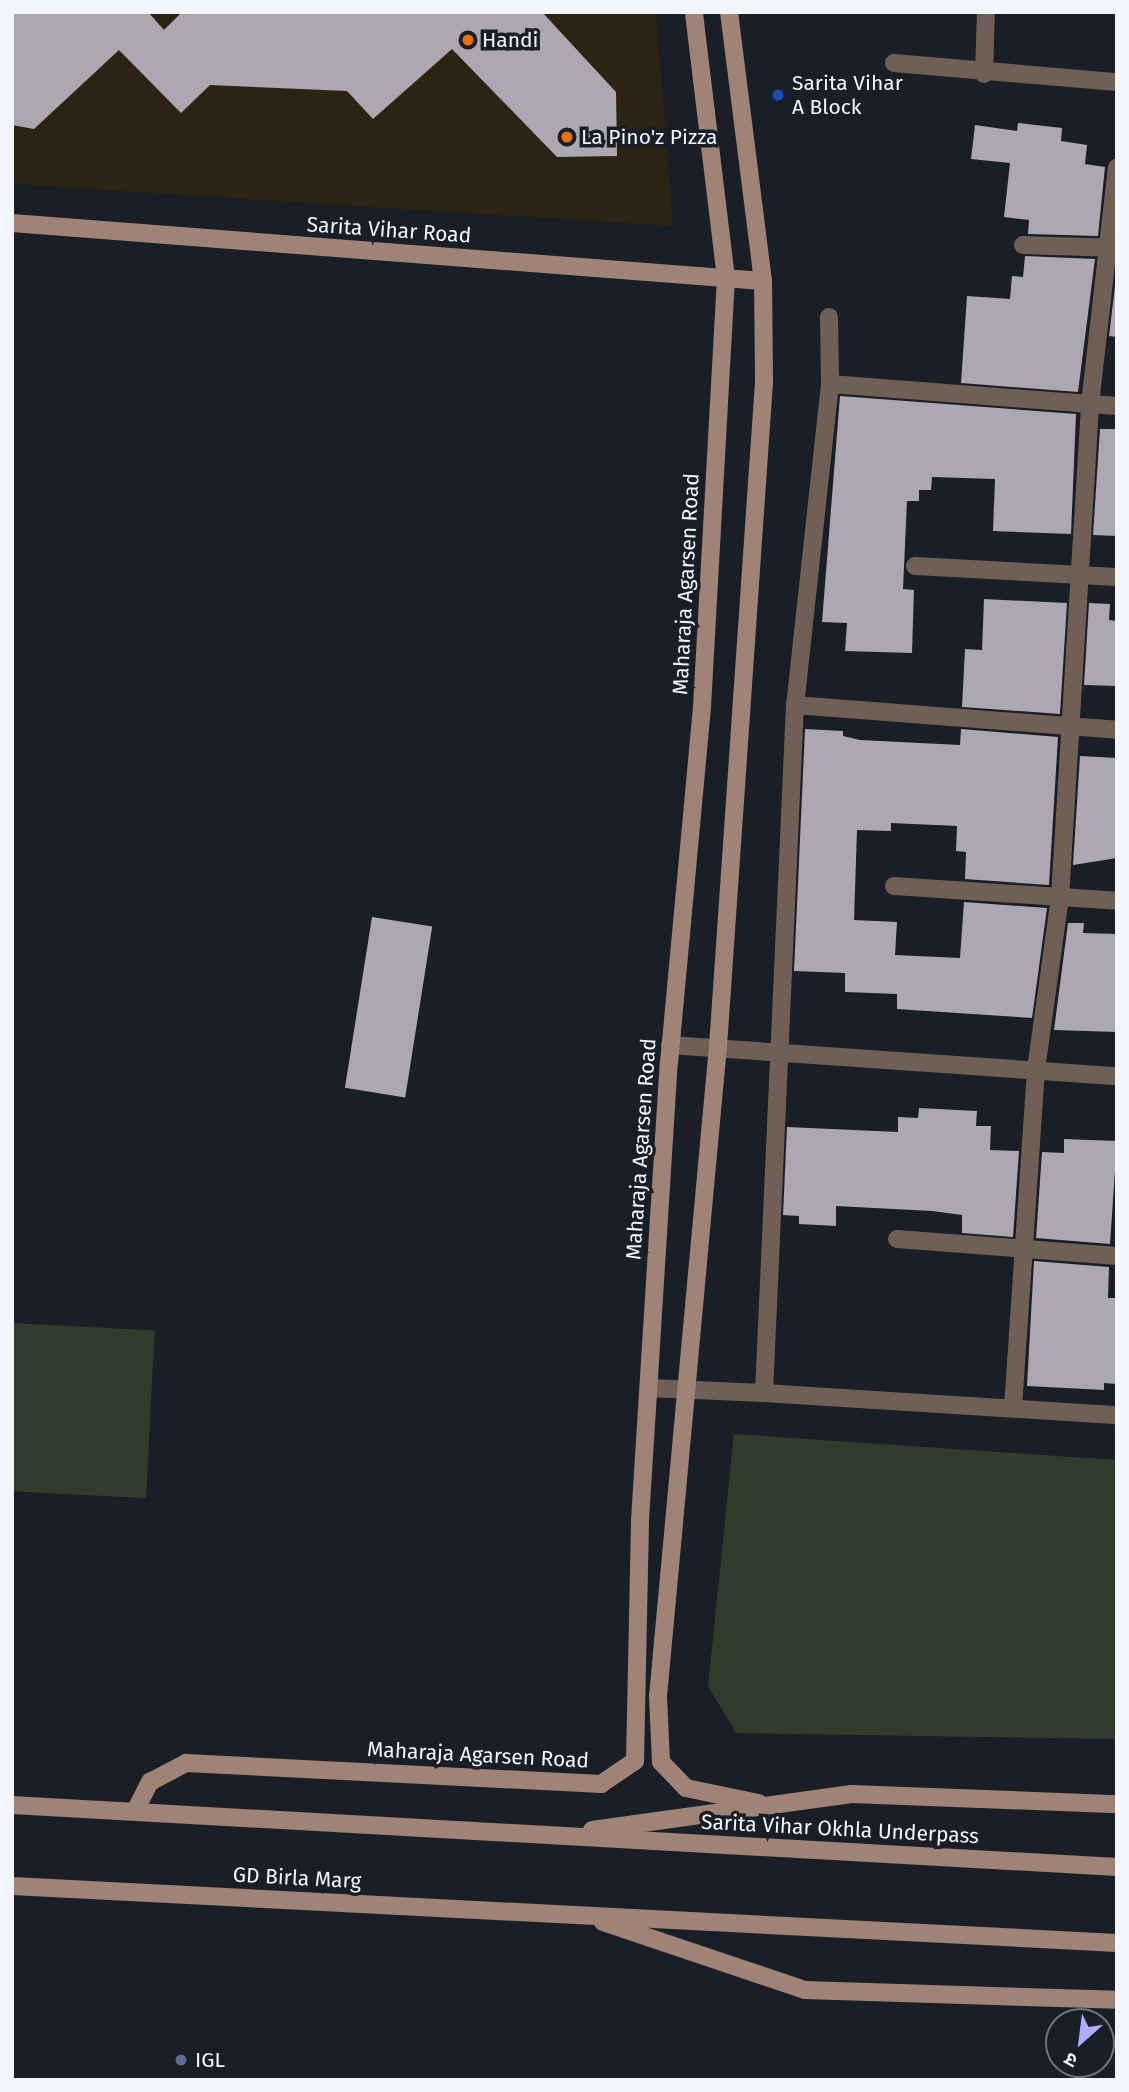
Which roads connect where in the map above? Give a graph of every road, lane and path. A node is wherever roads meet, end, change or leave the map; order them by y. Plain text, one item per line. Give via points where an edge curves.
1 (694, 12) edge
2 (729, 12) edge
3 (986, 12) edge
4 (894, 63) dead end
5 (984, 74) junction
6 (1117, 82) edge
7 (1117, 168) edge
8 (12, 223) edge
9 (1023, 244) dead end
10 (1112, 248) edge
11 (726, 278) junction
12 (762, 281) junction
13 (829, 317) dead end
14 (830, 384) junction
15 (1090, 404) junction
16 (1117, 406) edge
17 (915, 566) dead end
18 (1076, 574) junction
19 (1117, 577) edge
20 (795, 705) junction
21 (1071, 726) junction
22 (1117, 730) edge
23 (894, 886) dead end
24 (1060, 897) junction
25 (1117, 901) edge
26 (670, 1045) junction
27 (718, 1046) junction
28 (781, 1048) junction
29 (1036, 1070) junction
30 (1117, 1076) edge
31 (897, 1240) dead end
32 (1024, 1248) junction
33 (1117, 1256) edge
34 (649, 1388) junction
35 (682, 1390) junction
36 (764, 1393) junction
37 (1013, 1407) junction
38 (1117, 1415) edge
39 (758, 1803) junction
40 (1117, 1804) edge
41 (12, 1805) edge
42 (135, 1811) junction
43 (561, 1836) junction
44 (1117, 1867) edge
45 (12, 1886) edge
46 (580, 1914) junction
47 (1117, 1943) edge
48 (1117, 2000) edge

1 - 11 street, Maharaja Agarsen Road
2 - 12 street
3 - 5 street
4 - 5 street
5 - 6 street
7 - 10 street
8 - 11 street, Sarita Vihar Road
9 - 10 street
10 - 15 street
11 - 12 street, Sarita Vihar Road
11 - 26 street, Maharaja Agarsen Road via 694,813
12 - 27 street via 764,382
13 - 14 street
14 - 15 street
14 - 20 street
15 - 16 street
15 - 18 street
17 - 18 street
18 - 19 street
18 - 21 street
20 - 21 street
20 - 28 street
21 - 22 street
21 - 24 street
23 - 24 street
24 - 25 street
24 - 29 street
26 - 27 street
26 - 34 street, Maharaja Agarsen Road
27 - 28 street
27 - 35 street
28 - 29 street
28 - 36 street
29 - 30 street
29 - 32 street
31 - 32 street
32 - 33 street
32 - 37 street
34 - 35 street
34 - 42 street, Maharaja Agarsen Road via 635,1761 622,1775 601,1784 186,1763 150,1782
35 - 36 street
35 - 39 street via 658,1696 661,1762 686,1788
36 - 37 street
37 - 38 street
39 - 40 street via 852,1794
39 - 43 street
41 - 42 street
42 - 43 street
43 - 44 street, Sarita Vihar Okhla Underpass
45 - 46 street, GD Birla Marg
46 - 47 street
46 - 48 street via 806,1990

